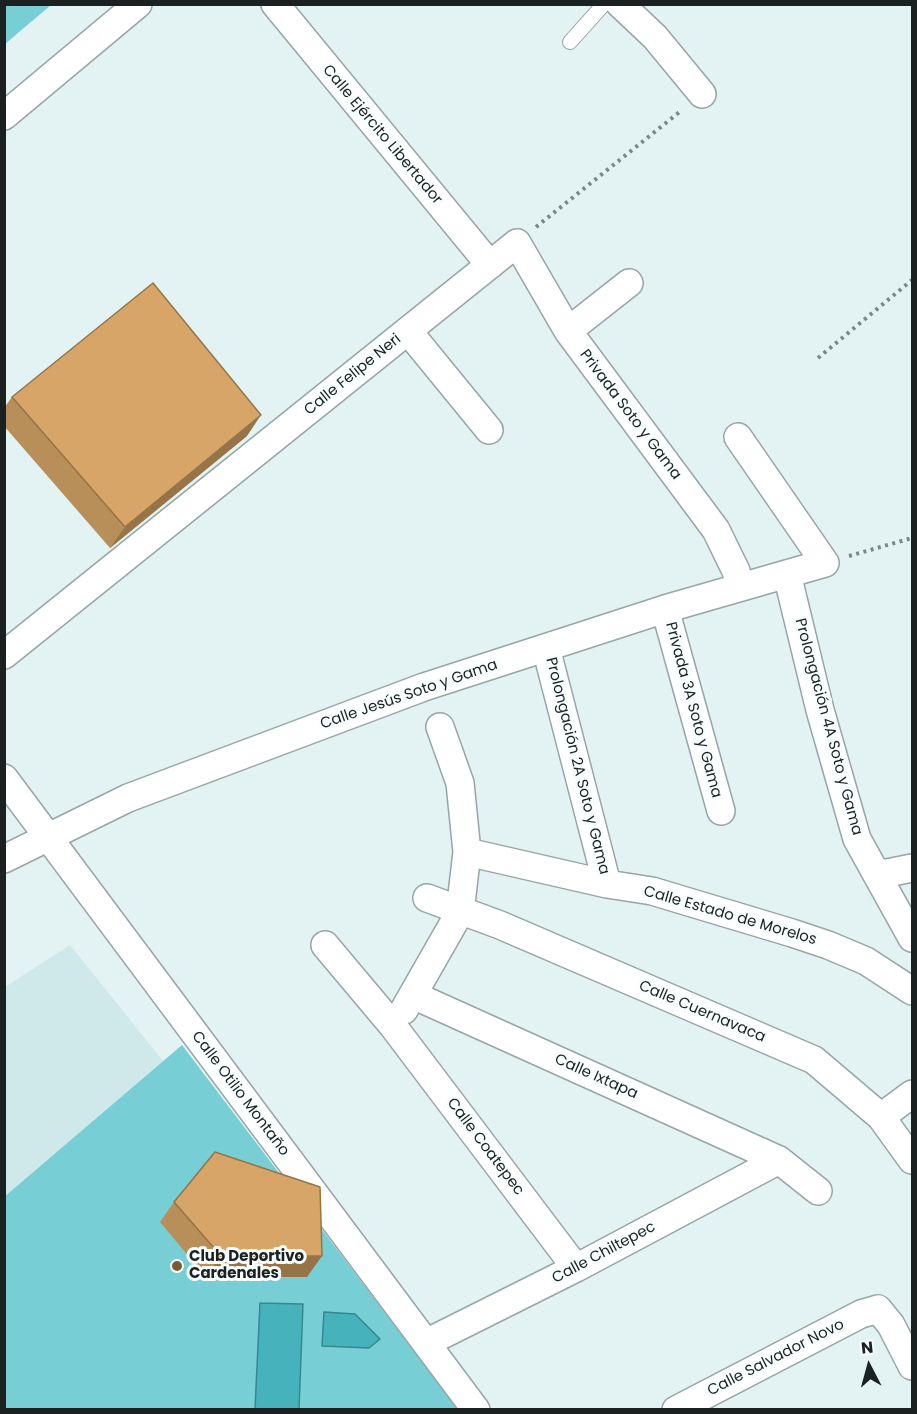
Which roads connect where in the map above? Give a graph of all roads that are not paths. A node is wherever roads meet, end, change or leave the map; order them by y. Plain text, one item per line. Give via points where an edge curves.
1 (138, 4) edge
2 (275, 4) edge
3 (604, 4) edge
4 (620, 4) edge
5 (570, 42) dead end
6 (702, 94) road end
7 (4, 116) edge
8 (517, 243) joint
9 (490, 264) junction
10 (629, 283) dead end
11 (408, 331) junction
12 (568, 331) junction
13 (489, 430) dead end
14 (738, 437) dead end
15 (787, 574) junction
16 (740, 587) junction
17 (665, 609) junction
18 (546, 648) junction
19 (4, 656) edge
20 (440, 727) dead end
21 (4, 778) edge
22 (721, 811) dead end
23 (50, 838) junction
24 (467, 852) junction
25 (4, 860) edge
26 (912, 868) edge
27 (877, 875) junction
28 (607, 884) junction
29 (427, 898) dead end
30 (460, 912) junction
31 (912, 938) edge
32 (325, 945) dead end
33 (912, 992) edge
34 (414, 995) junction
35 (393, 1026) junction
36 (912, 1094) edge
37 (881, 1118) junction
38 (779, 1160) junction
39 (912, 1160) edge
40 (818, 1191) dead end
41 (576, 1269) junction
42 (426, 1343) junction
43 (912, 1366) edge
44 (476, 1410) edge
45 (676, 1410) edge

1 - 7 street
2 - 9 street, Calle Ejército Libertador
3 - 5 lane
4 - 6 street
8 - 9 street, Calle Felipe Neri
8 - 12 street, Privada Soto y Gama
9 - 11 street, Calle Felipe Neri
10 - 12 street
11 - 13 street
11 - 19 street, Calle Felipe Neri
12 - 16 street, Privada Soto y Gama via 716,530
14 - 15 street, Calle Jesús Soto y Gama via 825,563
15 - 16 street, Calle Jesús Soto y Gama
15 - 27 street, Prolongación 4A Soto y Gama via 857,839
16 - 17 street, Calle Jesús Soto y Gama
17 - 18 street, Calle Jesús Soto y Gama
17 - 22 street, Privada 3A Soto y Gama
18 - 23 street, Calle Jesús Soto y Gama via 424,687 128,798
18 - 28 street, Prolongación 2A Soto y Gama
20 - 24 street via 460,783
21 - 23 street, Calle Otilio Montaño
23 - 25 street, Calle Jesús Soto y Gama
23 - 42 street, Calle Otilio Montaño
24 - 28 street, Calle Estado de Morelos
24 - 30 street
26 - 27 street
27 - 31 street, Prolongación 4A Soto y Gama
28 - 33 street, Calle Estado de Morelos via 652,891 828,945 866,961
29 - 30 street, Calle Cuernavaca
30 - 34 street
30 - 37 street, Calle Cuernavaca via 500,925 814,1060
32 - 35 street, Calle Coatepec
34 - 35 street
34 - 38 street, Calle Ixtapa
35 - 41 street, Calle Coatepec
36 - 37 street
37 - 39 street, Calle Cuernavaca
38 - 40 street, Calle Ixtapa
38 - 41 street, Calle Chiltepec
41 - 42 street, Calle Chiltepec
42 - 44 street, Calle Otilio Montaño
43 - 45 street, Calle Salvador Novo via 891,1324 878,1310 861,1314

